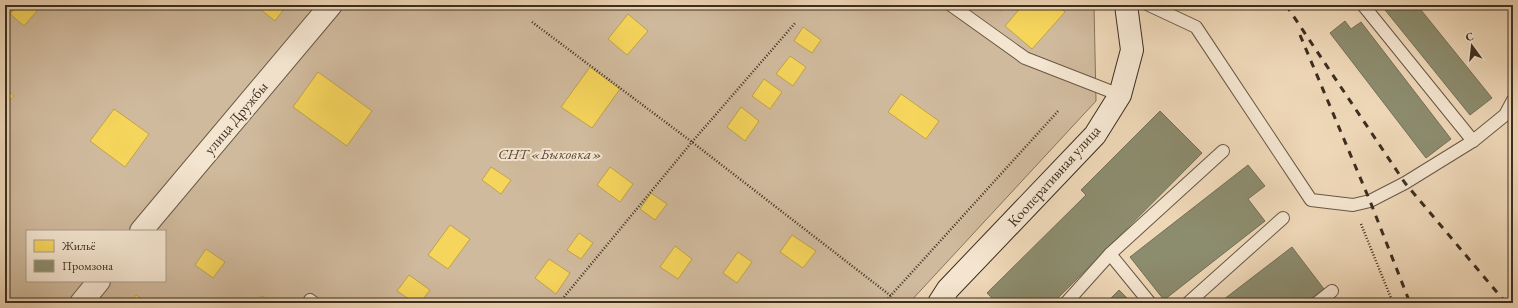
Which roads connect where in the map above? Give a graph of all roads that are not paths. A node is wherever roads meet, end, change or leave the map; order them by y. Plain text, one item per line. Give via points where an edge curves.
1 (331, 5) edge
2 (951, 5) edge
3 (1126, 5) edge
4 (1149, 5) edge
5 (1362, 5) edge
6 (1120, 95) junction
7 (1513, 100) edge
8 (1473, 141) junction
9 (1223, 151) dead end
10 (1283, 218) dead end
11 (142, 230) edge
12 (1110, 254) junction
13 (98, 282) edge
14 (1332, 291) dead end
15 (81, 303) edge
16 (939, 303) edge
17 (1066, 303) edge
18 (1150, 303) edge
19 (1188, 303) edge
20 (1317, 303) edge

1 - 11 main road, улица Дружбы
2 - 6 lane via 1025,58
3 - 6 main road, Кооперативная улица via 1132,50
4 - 8 lane via 1196,27 1311,200 1353,205 1370,201
5 - 8 lane
6 - 16 main road, Кооперативная улица via 1095,135 948,289
7 - 8 lane via 1505,115
9 - 12 lane
10 - 19 lane
12 - 17 lane
12 - 18 lane
13 - 15 main road
14 - 20 lane

